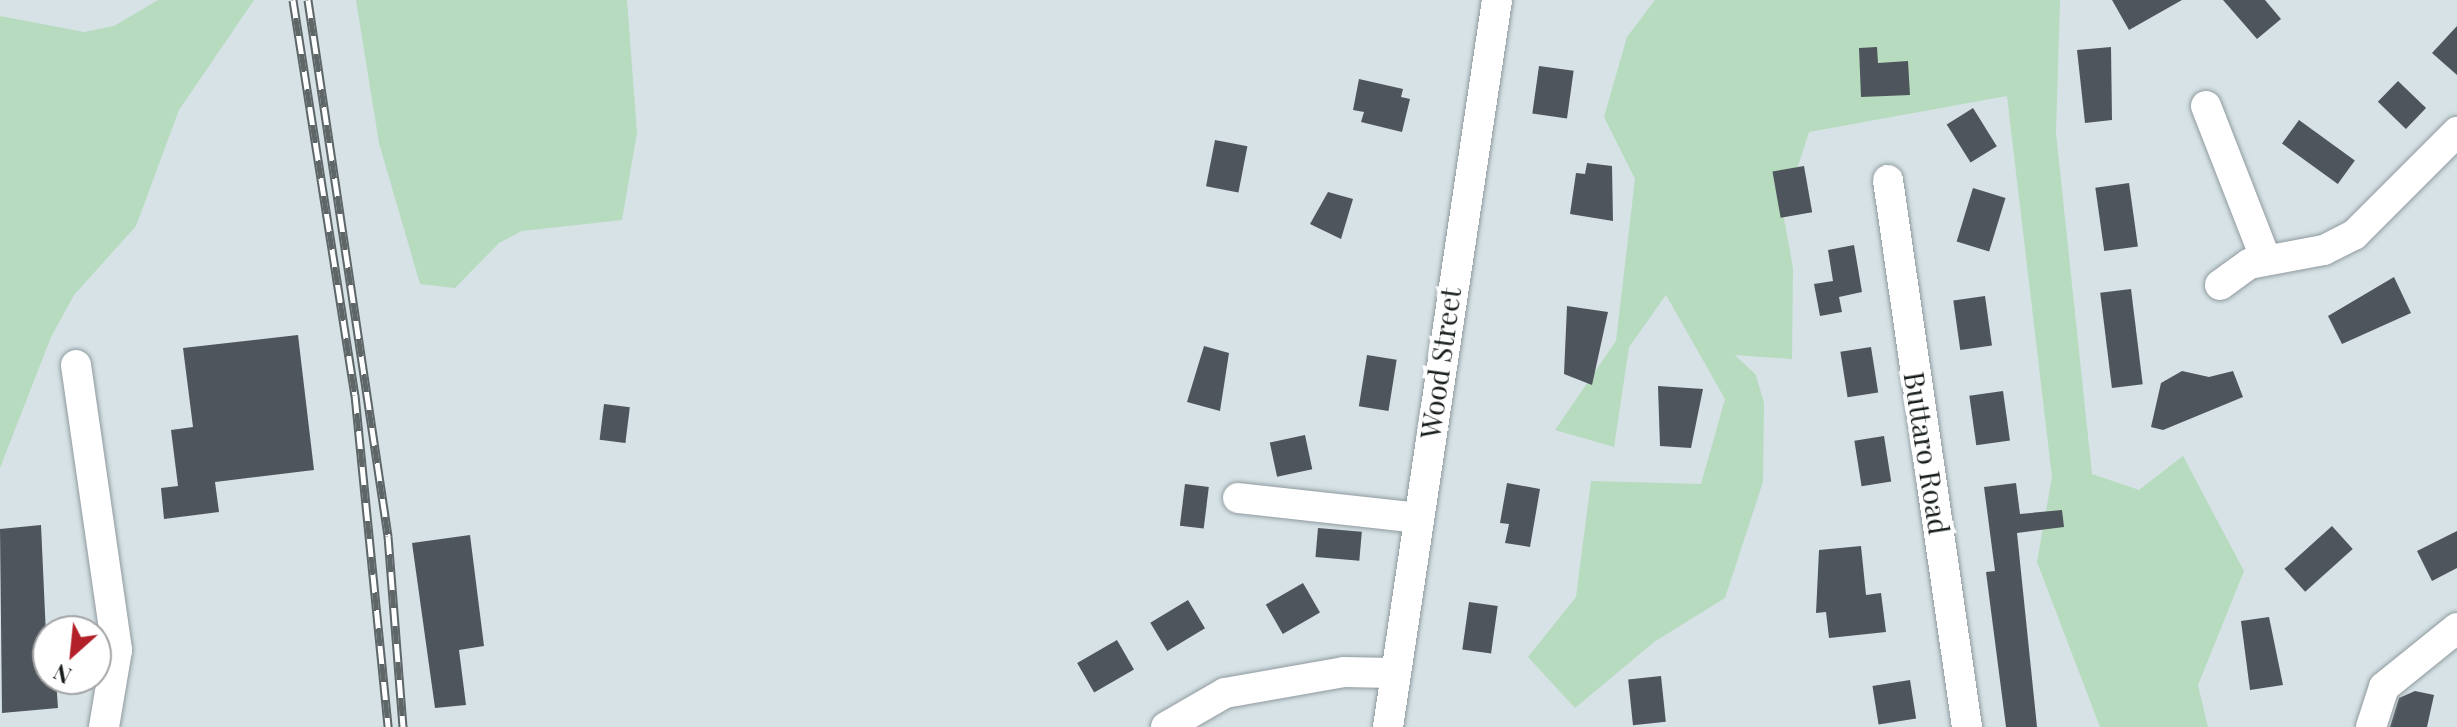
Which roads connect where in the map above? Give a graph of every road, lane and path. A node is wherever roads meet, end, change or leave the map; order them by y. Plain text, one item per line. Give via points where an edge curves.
1 (1497, 0) edge
2 (2206, 106) dead end
3 (2457, 132) edge
4 (1888, 180) dead end
5 (2266, 260) junction
6 (2220, 285) dead end
7 (76, 365) dead end
8 (1238, 498) dead end
9 (1418, 518) junction
10 (2457, 628) edge
11 (1393, 673) junction
12 (104, 727) edge
13 (1166, 727) edge
14 (1388, 727) edge
15 (1967, 727) edge
16 (2371, 727) edge

1 - 9 street, Wood Street
2 - 5 street
3 - 5 street via 2354,235 2324,250
4 - 15 street, Buttaro Road
5 - 6 street
7 - 12 street via 117,650
8 - 9 street
9 - 11 street, Wood Street
10 - 16 street via 2384,687
11 - 13 street via 1344,672 1225,693
11 - 14 street, Wood Street

